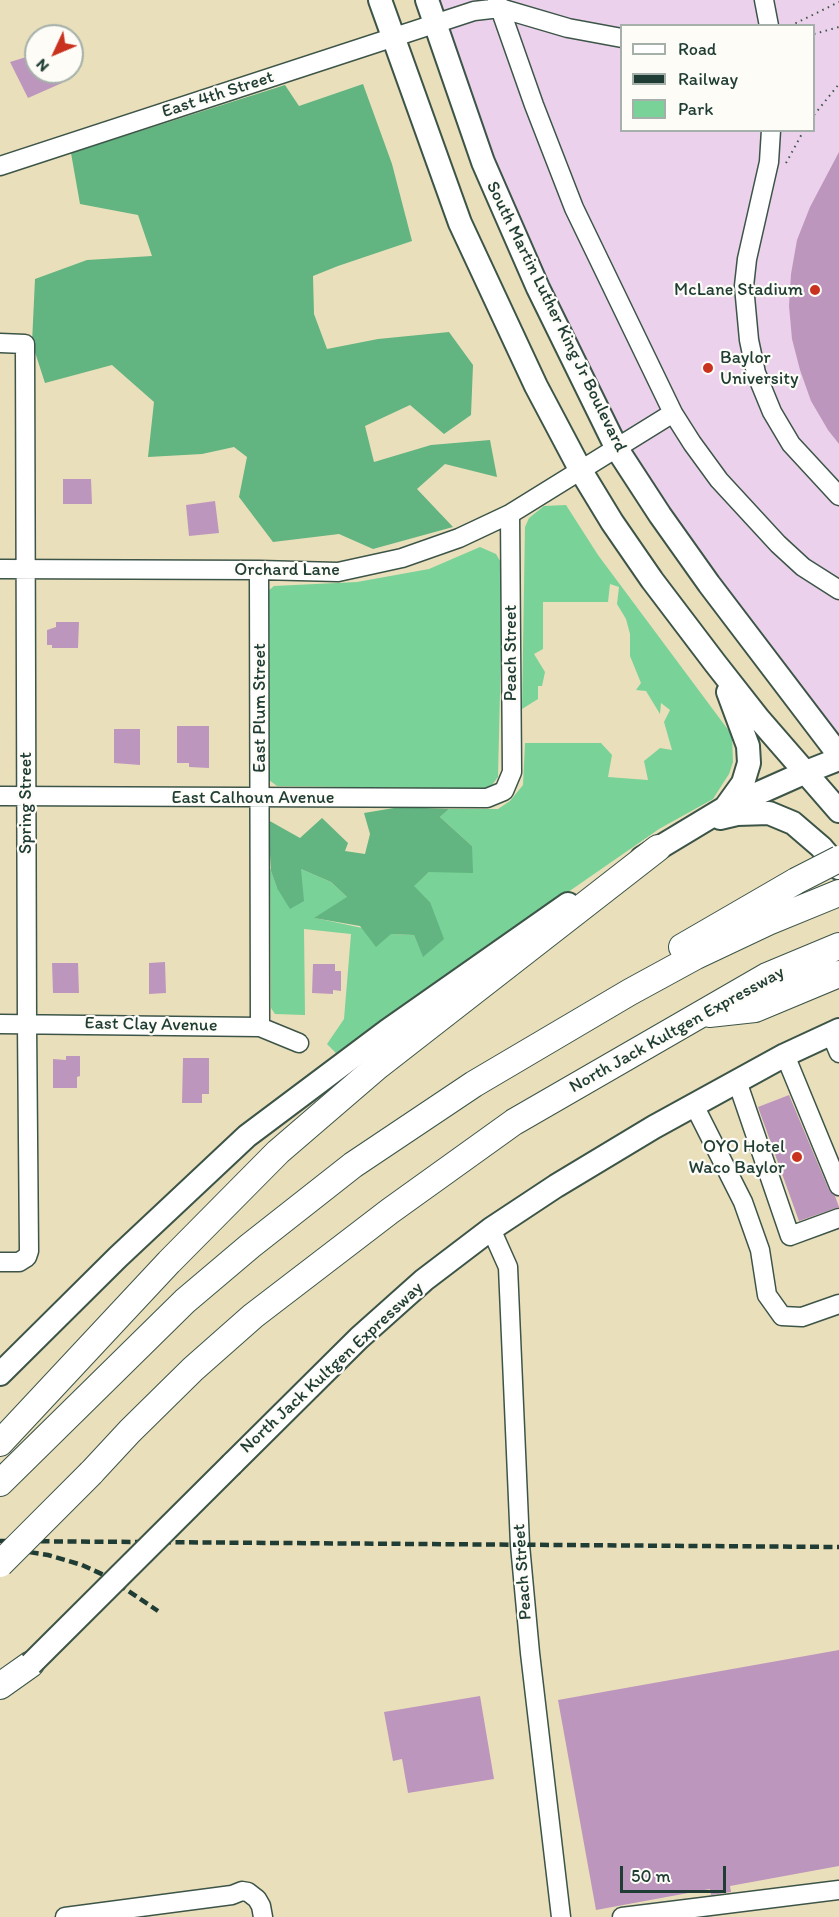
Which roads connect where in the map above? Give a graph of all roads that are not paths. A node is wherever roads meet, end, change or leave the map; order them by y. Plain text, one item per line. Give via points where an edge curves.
1 (380, 0) edge
2 (427, 0) edge
3 (764, 0) edge
4 (498, 4) edge
5 (435, 24) junction
6 (769, 24) edge
7 (393, 38) junction
8 (620, 38) edge
9 (771, 132) edge
10 (0, 166) edge
11 (0, 343) edge
12 (673, 413) junction
13 (618, 449) junction
14 (581, 471) junction
15 (839, 496) edge
16 (510, 514) junction
17 (0, 569) edge
18 (25, 569) junction
19 (259, 570) junction
20 (839, 590) edge
21 (715, 663) junction
22 (839, 757) edge
23 (806, 772) junction
24 (504, 791) joint
25 (0, 796) edge
26 (26, 796) junction
27 (260, 798) junction
28 (725, 808) junction
29 (839, 811) edge
30 (681, 834) junction
31 (658, 848) junction
32 (839, 859) edge
33 (839, 868) edge
34 (839, 893) edge
35 (839, 946) edge
36 (839, 974) edge
37 (696, 1016) junction
38 (0, 1024) edge
39 (27, 1024) junction
40 (260, 1027) junction
41 (836, 1039) edge
42 (299, 1043) dead end
43 (785, 1055) junction
44 (737, 1081) junction
45 (474, 1084) junction
46 (694, 1105) junction
47 (839, 1186) edge
48 (839, 1218) edge
49 (491, 1229) junction
50 (0, 1263) edge
51 (839, 1304) edge
52 (0, 1374) edge
53 (0, 1443) edge
54 (5, 1477) edge
55 (0, 1564) edge
56 (31, 1664) junction
57 (0, 1686) edge
58 (0, 1697) edge
59 (839, 1890) edge
60 (65, 1917) edge
61 (263, 1917) edge
62 (561, 1917) edge
63 (622, 1917) edge

1 - 7 main road
2 - 5 main road, South Martin Luther King Jr Boulevard
3 - 6 street
4 - 5 street, East 4th Street
4 - 8 street via 568,28
4 - 12 street via 574,208
5 - 7 street, East 4th Street
5 - 13 main road, South Martin Luther King Jr Boulevard via 492,184 538,288
7 - 10 street, East 4th Street
7 - 14 main road via 460,223
9 - 15 street via 769,162 744,286 749,340 756,372 772,412 791,444
11 - 18 street, Spring Street via 25,344
12 - 13 street, Orchard Lane
12 - 20 street via 719,480 778,544 803,567
13 - 14 street, Orchard Lane
13 - 22 main road, South Martin Luther King Jr Boulevard via 709,584
14 - 16 street, Orchard Lane
14 - 21 main road via 652,580
16 - 19 street, Orchard Lane via 459,538 338,572
16 - 24 street, Peach Street via 512,772
17 - 18 street, Orchard Lane
18 - 19 street, Orchard Lane
18 - 26 street, Spring Street
19 - 27 street, East Plum Street
21 - 23 main road
21 - 28 main road via 748,746 749,763 743,783
22 - 23 main road
23 - 28 main road
23 - 29 main road
24 - 27 street, East Calhoun Avenue via 487,798
25 - 26 street, East Calhoun Avenue
26 - 27 street, East Calhoun Avenue
26 - 39 street, Spring Street
27 - 40 street, East Plum Street
28 - 30 main road
30 - 31 main road
30 - 33 main road via 737,814 769,813 793,823
31 - 52 main road via 494,955 247,1136
31 - 53 highway via 378,1066 279,1152 154,1277
32 - 45 highway, bridge via 703,934
34 - 45 highway via 696,956
35 - 37 highway, North Jack Kultgen Expressway via 766,976
36 - 37 highway via 755,1009
37 - 55 highway, North Jack Kultgen Expressway, bridge via 514,1122 297,1280 194,1369
38 - 39 street, East Clay Avenue
39 - 40 street, East Clay Avenue
39 - 50 street, Spring Street via 29,1251 14,1263
40 - 42 street, East Clay Avenue
41 - 43 main road, North Jack Kultgen Expressway
43 - 44 main road, North Jack Kultgen Expressway
43 - 47 street
44 - 46 main road, North Jack Kultgen Expressway
44 - 48 street via 790,1236
45 - 54 highway via 353,1165 201,1287
46 - 49 main road, North Jack Kultgen Expressway
46 - 51 street via 743,1202 760,1250 767,1295 782,1316 802,1317
49 - 56 main road, North Jack Kultgen Expressway, bridge via 424,1280 359,1338
49 - 62 street, Peach Street via 508,1268 520,1545
56 - 57 highway
56 - 58 main road, North Jack Kultgen Expressway
59 - 63 street
60 - 61 street via 242,1891 252,1894

